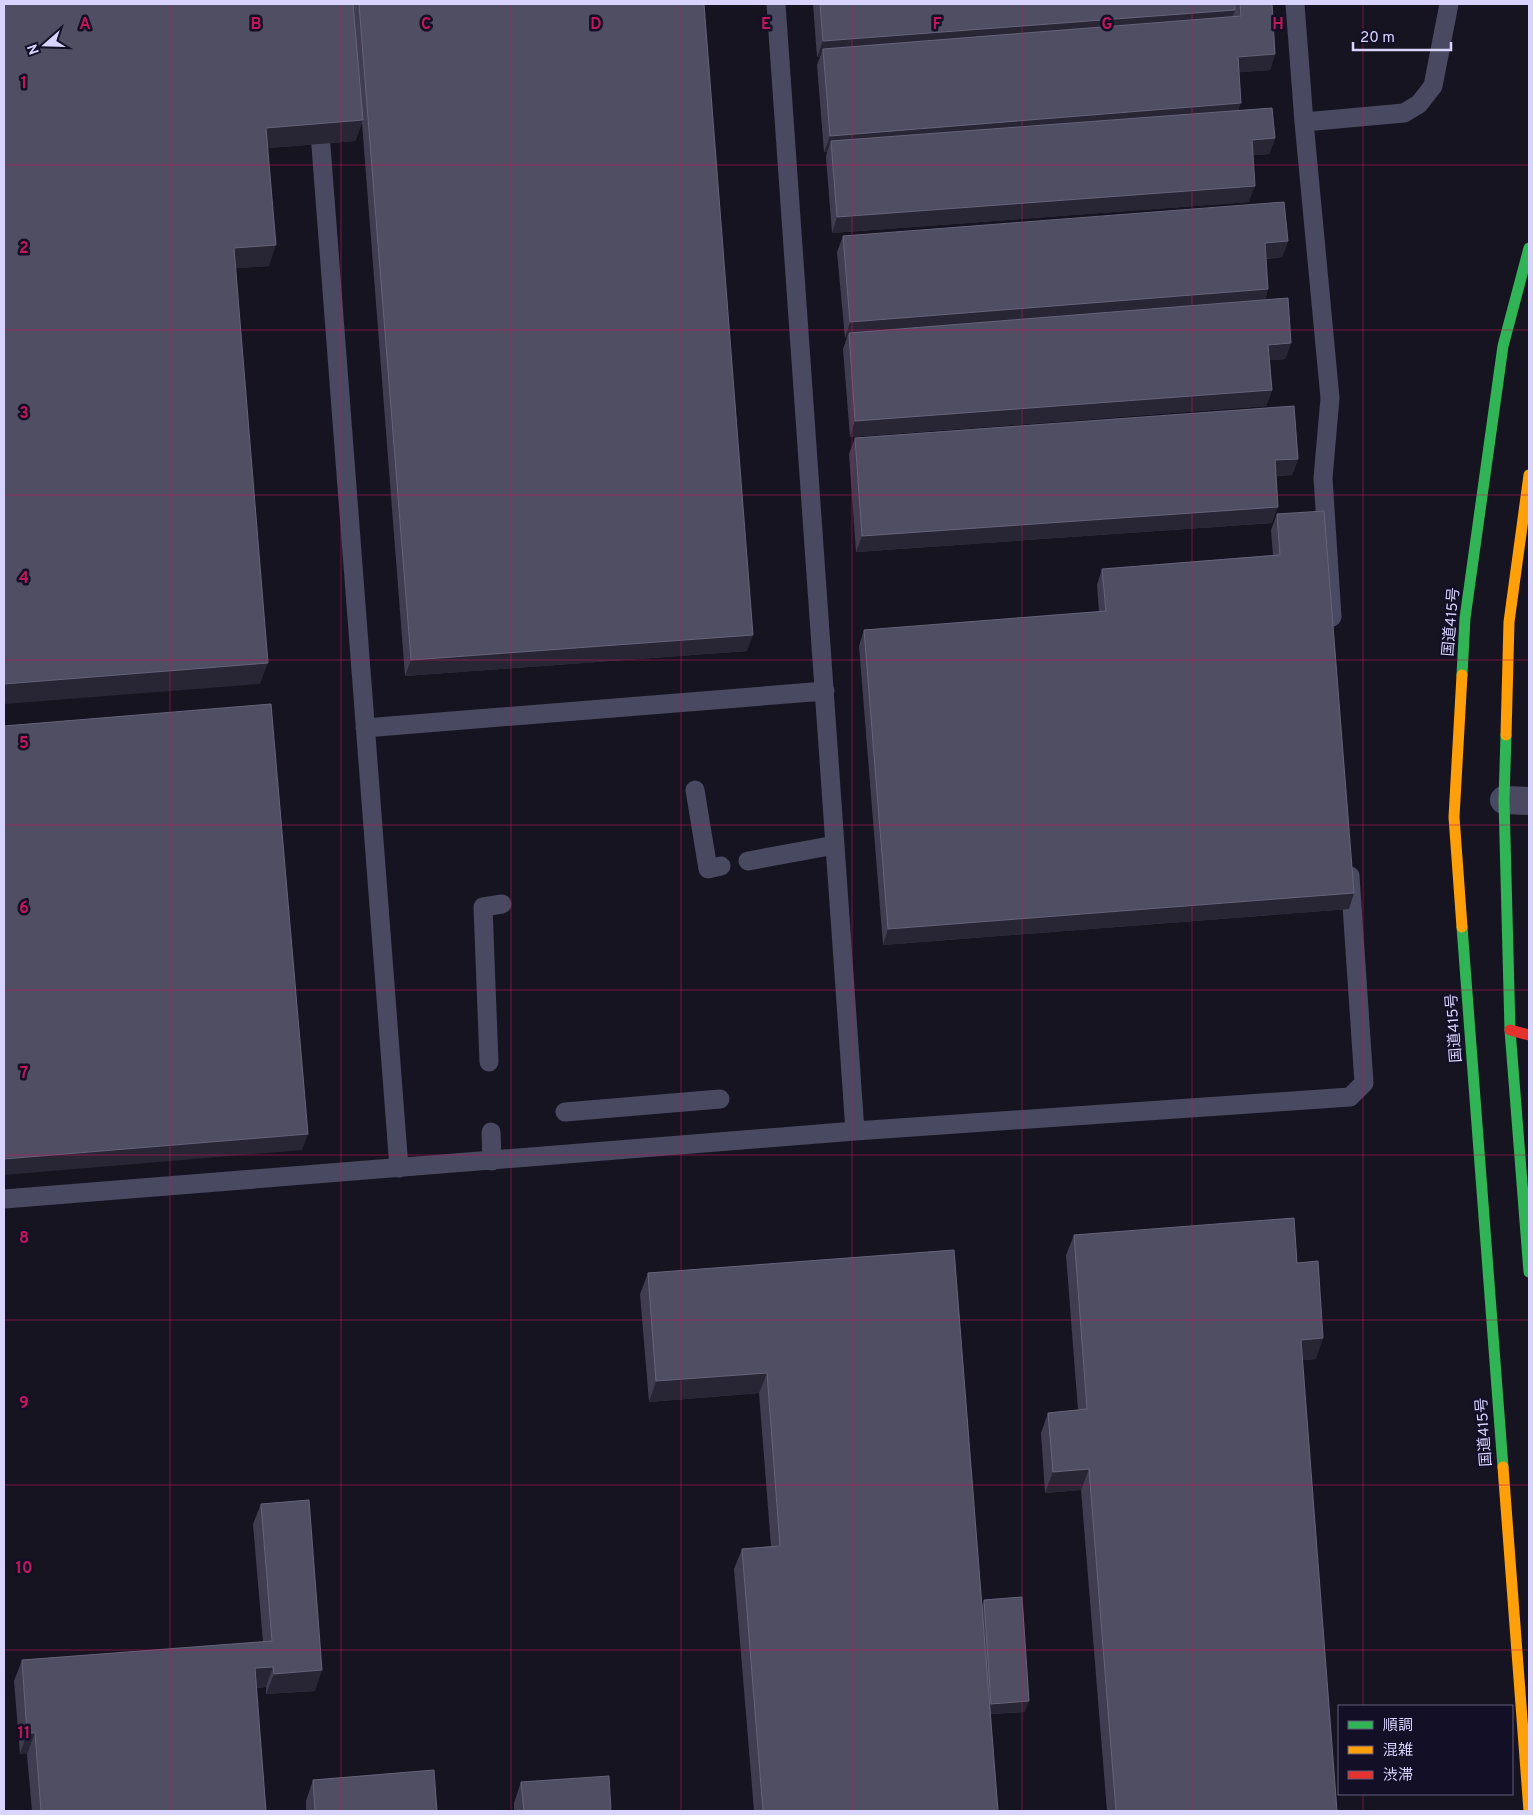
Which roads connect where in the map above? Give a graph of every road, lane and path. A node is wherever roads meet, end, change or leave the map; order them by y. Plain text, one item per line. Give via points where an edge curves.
1 (776, 4) edge
2 (1295, 4) edge
3 (1449, 4) edge
4 (318, 103) edge
5 (1304, 122) junction
6 (1529, 248) edge
7 (1529, 475) edge
8 (1334, 636) edge
9 (825, 691) junction
10 (365, 728) junction
11 (696, 790) dead end
12 (1516, 800) edge
13 (835, 845) junction
14 (1348, 855) edge
15 (748, 861) dead end
16 (722, 866) dead end
17 (502, 904) dead end
18 (1510, 1030) junction
19 (1529, 1035) edge
20 (489, 1062) dead end
21 (720, 1098) dead end
22 (565, 1112) dead end
23 (491, 1132) dead end
24 (855, 1132) junction
25 (492, 1160) junction
26 (399, 1168) junction
27 (4, 1199) edge
28 (1529, 1272) edge
29 (1529, 1811) edge

1 - 9 lane
2 - 5 lane
3 - 5 lane via 1433,86 1419,104 1404,113
4 - 10 lane
5 - 8 lane via 1330,398 1323,478
6 - 29 main road, 国道415号 via 1503,346 1465,618 1454,817
7 - 12 main road via 1509,622
9 - 10 lane
9 - 13 lane
10 - 26 lane
11 - 16 lane via 708,869
12 - 18 main road
13 - 15 lane
13 - 24 lane
14 - 24 lane via 1364,1083 1350,1097
17 - 20 lane via 483,907
18 - 19 main road
18 - 28 main road
21 - 22 lane
23 - 25 lane
24 - 25 lane
25 - 26 lane
26 - 27 lane

